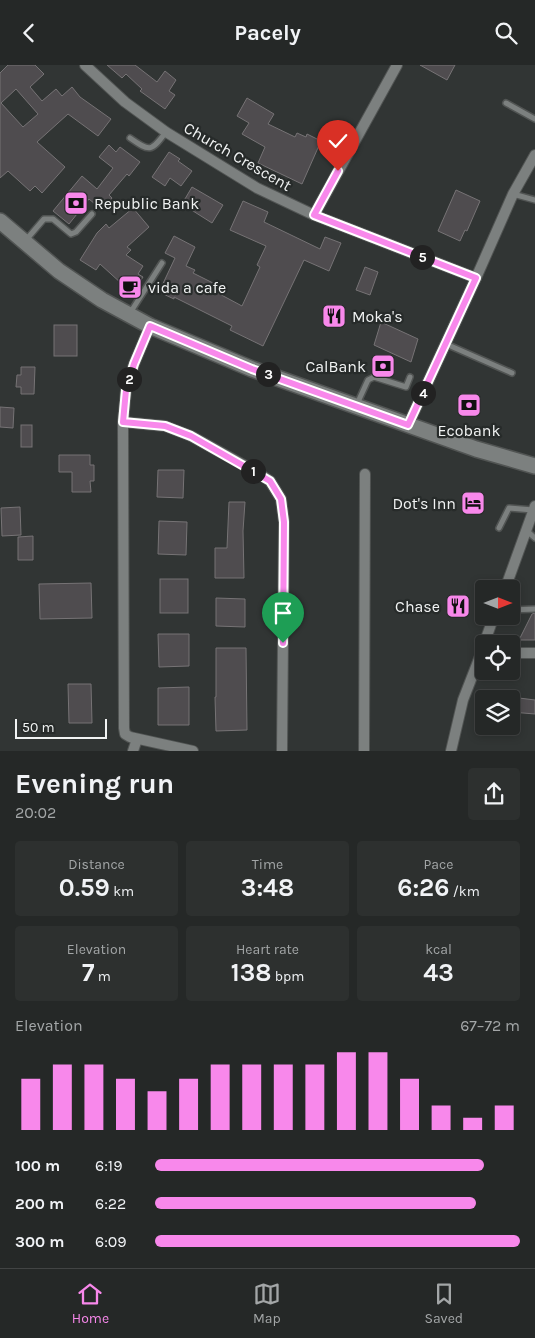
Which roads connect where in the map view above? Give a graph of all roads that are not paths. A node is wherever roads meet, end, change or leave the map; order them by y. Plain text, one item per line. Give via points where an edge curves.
1 (85, 65) edge
2 (397, 65) edge
3 (506, 103) dead end
4 (535, 119) edge
5 (166, 132) junction
6 (130, 138) dead end
7 (535, 155) edge
8 (513, 193) junction
9 (535, 200) edge
10 (92, 214) dead end
11 (314, 215) junction
12 (0, 221) edge
13 (24, 243) junction
14 (162, 263) dead end
15 (476, 278) junction
16 (129, 316) junction
17 (150, 326) junction
18 (446, 344) junction
19 (512, 373) dead end
20 (410, 377) dead end
21 (356, 406) junction
22 (123, 422) junction
23 (408, 425) junction
24 (535, 466) edge
25 (365, 474) dead end
26 (534, 508) edge
27 (499, 528) dead end
28 (531, 535) edge
29 (509, 580) edge
30 (535, 609) edge
31 (520, 610) edge
32 (520, 653) edge
33 (535, 653) edge
34 (475, 669) edge
35 (137, 739) junction
36 (133, 751) edge
37 (193, 751) edge
38 (282, 751) edge
39 (364, 751) edge
40 (451, 751) edge

1 - 5 street, Church Crescent via 125,102
2 - 11 street
3 - 4 lane
5 - 6 lane via 150,149
5 - 11 street, Church Crescent via 257,188
7 - 8 street
8 - 9 lane
8 - 15 street
10 - 13 lane via 74,233 69,233 53,219 44,219
11 - 15 street, Church Crescent
12 - 13 street
13 - 16 street via 59,271
14 - 16 lane
15 - 18 street
16 - 17 street
17 - 21 street via 252,369
17 - 22 street via 126,390
18 - 19 lane
18 - 23 street
20 - 21 lane via 406,387 374,377 368,380
21 - 23 street
22 - 35 street via 124,729 125,734
22 - 38 street via 165,426 191,436 270,481 281,499 284,522
23 - 24 street
25 - 39 street
26 - 27 lane via 509,508
26 - 28 street
28 - 29 street
30 - 31 lane
32 - 33 street
34 - 40 street via 463,700
35 - 36 street
35 - 37 street

